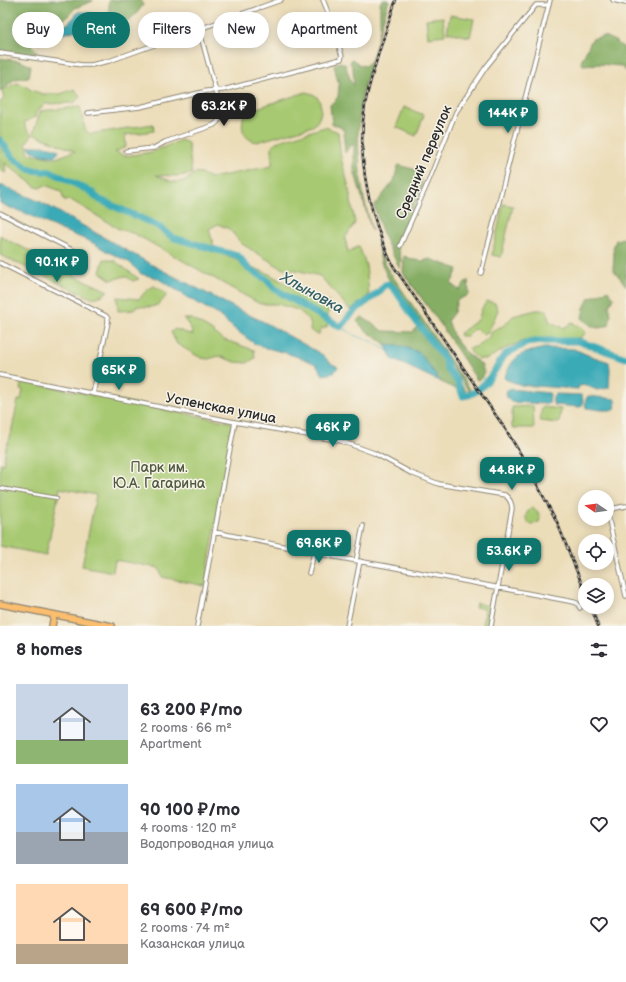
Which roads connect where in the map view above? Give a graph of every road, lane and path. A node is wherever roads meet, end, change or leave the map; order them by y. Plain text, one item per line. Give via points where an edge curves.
1 (281, 0) edge
2 (323, 0) edge
3 (550, 0) edge
4 (613, 0) edge
5 (626, 3) edge
6 (549, 5) junction
7 (205, 27) edge
8 (146, 48) edge
9 (204, 48) edge
10 (0, 53) edge
11 (215, 90) junction
12 (88, 113) dead end
13 (126, 151) dead end
14 (0, 213) edge
15 (400, 246) dead end
16 (80, 254) dead end
17 (0, 263) edge
18 (481, 273) dead end
19 (0, 375) edge
20 (93, 394) junction
21 (236, 422) junction
22 (0, 488) edge
23 (57, 498) dead end
24 (626, 506) edge
25 (363, 526) dead end
26 (215, 532) junction
27 (314, 553) junction
28 (356, 561) junction
29 (360, 561) junction
30 (309, 573) dead end
31 (498, 587) junction
32 (626, 596) edge
33 (0, 604) edge
34 (578, 605) edge
35 (54, 615) junction
36 (52, 626) edge
37 (112, 626) edge
38 (198, 626) edge
39 (347, 626) edge
40 (491, 626) edge

1 - 7 street
2 - 11 street via 330,15 341,59
3 - 6 street
4 - 5 street
6 - 15 street, Средний переулок via 536,5 486,67 456,112
6 - 18 street
8 - 10 street via 91,65
9 - 11 street
11 - 12 street via 140,107
11 - 13 street via 221,114 216,124 154,148
14 - 16 street
17 - 20 street via 106,316 108,322
19 - 20 street, Успенская улица
20 - 21 street, Успенская улица
21 - 26 street
21 - 31 street, Успенская улица via 347,443 438,484 505,495 511,502 512,514
22 - 23 street
24 - 32 street via 609,510 608,516
25 - 28 street
26 - 27 street
26 - 38 street
27 - 28 street
27 - 30 street
28 - 29 street
29 - 31 street
29 - 39 street
31 - 34 street
31 - 40 street
33 - 35 main road
35 - 36 main road
35 - 37 main road

